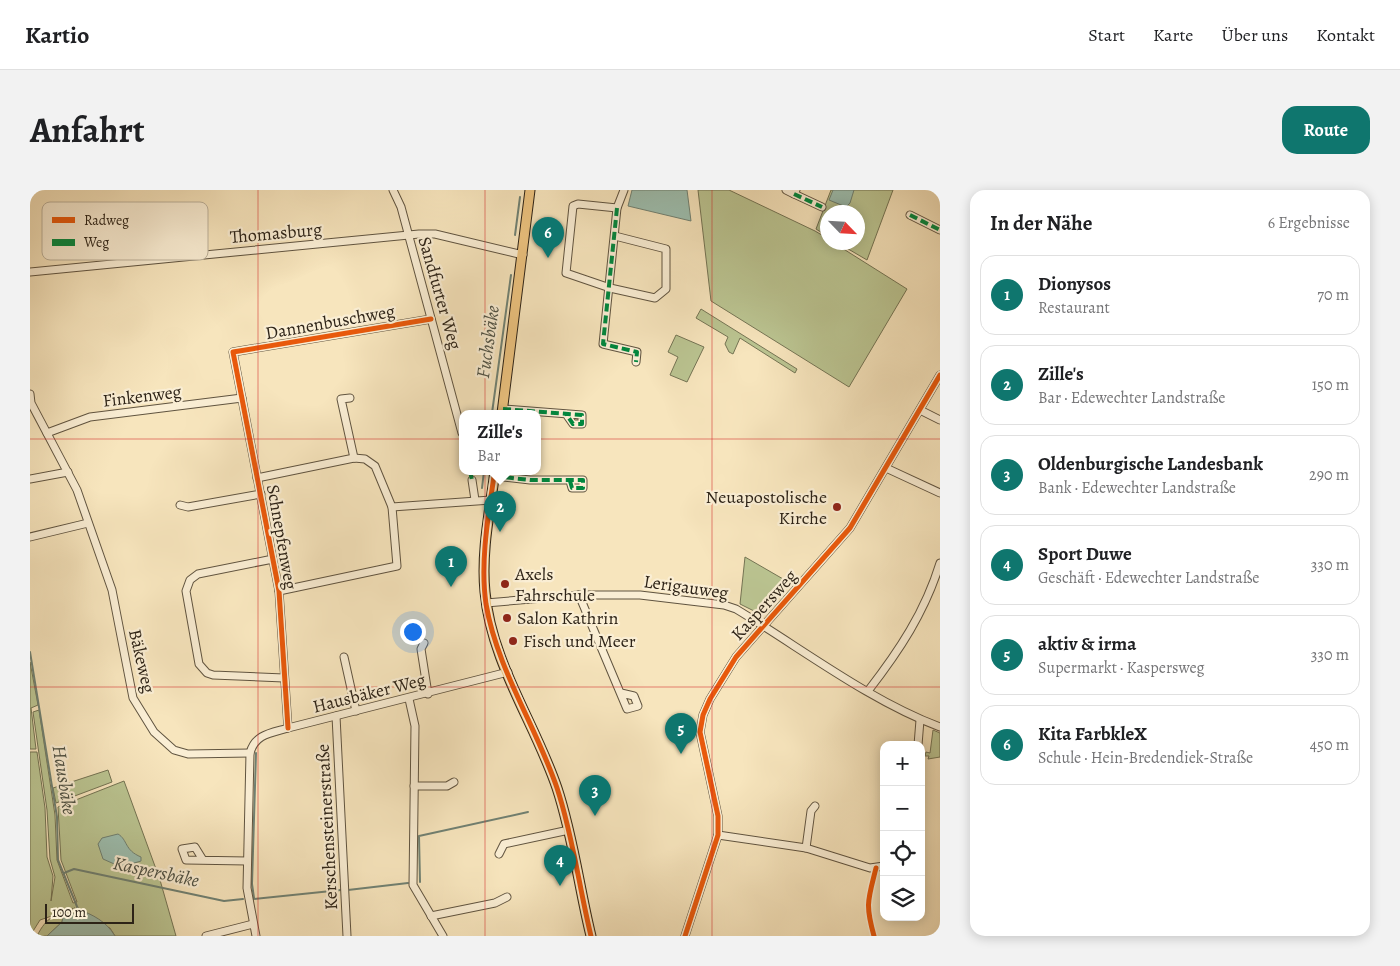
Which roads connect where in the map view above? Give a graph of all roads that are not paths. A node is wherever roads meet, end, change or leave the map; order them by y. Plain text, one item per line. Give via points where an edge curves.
1 (394, 190) edge
2 (530, 190) edge
3 (624, 190) edge
4 (786, 190) edge
5 (795, 192) edge
6 (820, 206) edge
7 (617, 208) junction
8 (910, 215) dead end
9 (940, 230) edge
10 (408, 236) junction
11 (615, 236) junction
12 (208, 255) edge
13 (523, 255) junction
14 (156, 260) edge
15 (30, 272) edge
16 (610, 288) junction
17 (431, 319) junction
18 (233, 352) joint
19 (636, 362) dead end
20 (940, 375) edge
21 (30, 394) edge
22 (242, 398) junction
23 (350, 398) dead end
24 (31, 403) edge
25 (503, 410) edge
26 (920, 410) junction
27 (541, 413) edge
28 (566, 414) dead end
29 (940, 420) edge
30 (459, 422) edge
31 (47, 433) junction
32 (354, 458) junction
33 (886, 468) junction
34 (68, 472) junction
35 (495, 475) edge
36 (514, 475) edge
37 (257, 478) junction
38 (30, 479) edge
39 (472, 480) dead end
40 (570, 481) dead end
41 (940, 492) edge
42 (261, 494) junction
43 (475, 500) junction
44 (491, 500) junction
45 (180, 505) dead end
46 (392, 507) junction
47 (88, 523) junction
48 (30, 537) edge
49 (273, 559) junction
50 (940, 563) edge
51 (279, 591) junction
52 (579, 595) junction
53 (486, 603) junction
54 (763, 625) junction
55 (424, 643) dead end
56 (344, 657) dead end
57 (508, 672) junction
58 (284, 678) junction
59 (868, 691) junction
60 (621, 693) dead end
61 (428, 694) junction
62 (409, 699) junction
63 (356, 711) junction
64 (336, 716) junction
65 (920, 720) junction
66 (940, 727) edge
67 (288, 728) junction
68 (918, 741) edge
69 (250, 753) junction
70 (454, 782) dead end
71 (414, 786) junction
72 (815, 806) dead end
73 (569, 830) junction
74 (718, 835) junction
75 (806, 848) junction
76 (499, 854) dead end
77 (203, 860) dead end
78 (247, 861) junction
79 (880, 867) edge
80 (507, 897) dead end
81 (431, 916) junction
82 (253, 924) junction
83 (206, 936) edge
84 (256, 936) edge
85 (347, 936) edge
86 (443, 936) edge
87 (591, 936) edge
88 (685, 936) edge

1 - 10 street, Sandfurter Weg
2 - 13 main road
3 - 7 street
4 - 5 street
5 - 6 street
7 - 11 street
7 - 16 street via 573,206 566,273
8 - 9 street
10 - 12 street, Thomasburg
10 - 13 street, Thomasburg via 435,234
10 - 17 street, Sandfurter Weg
11 - 16 street
11 - 16 street via 666,249 666,289 656,298
13 - 25 main road
14 - 15 street, Thomasburg
16 - 19 street via 603,344 637,352
17 - 18 street, Dannenbuschweg
17 - 30 street, Sandfurter Weg
18 - 22 street, Schnepfenweg
20 - 26 street, Kaspersweg
21 - 24 street, Bäkeweg
22 - 31 street, Finkenweg via 90,417
22 - 37 street, Schnepfenweg
23 - 32 street via 341,399
24 - 31 street, Bäkeweg
26 - 29 street
26 - 33 street, Kaspersweg
27 - 28 street
31 - 34 street, Bäkeweg
32 - 37 street
32 - 46 street via 365,459 375,466
33 - 41 street
33 - 54 street, Kaspersweg via 850,528
34 - 38 street
34 - 47 street, Bäkeweg
35 - 44 main road
36 - 40 street
37 - 42 street, Schnepfenweg
39 - 43 street
42 - 45 street
42 - 49 street, Schnepfenweg
43 - 44 street
43 - 46 street
44 - 53 main road via 484,575
46 - 51 street via 397,566
47 - 48 street
47 - 69 street, Bäkeweg via 112,590 133,698 154,732 167,745 181,752
49 - 51 street, Schnepfenweg
49 - 58 street via 198,574 190,580 186,590 199,664 204,671 213,675
50 - 59 street via 914,626
51 - 58 street, Schnepfenweg
52 - 53 street, Lerigauweg
52 - 54 street, Lerigauweg via 640,594 706,602 736,609
52 - 60 street
53 - 57 main road
54 - 59 street, Lerigauweg
54 - 74 street, Kaspersweg via 712,694 701,722 703,752 718,816
55 - 61 street via 421,649
56 - 63 street
57 - 61 street, Hausbäker Weg
57 - 73 main road via 556,786
58 - 67 street, Schnepfenweg
59 - 65 street, Lerigauweg
61 - 62 street, Hausbäker Weg
62 - 63 street, Hausbäker Weg
62 - 71 street via 414,726
63 - 64 street, Hausbäker Weg
64 - 67 street, Hausbäker Weg
64 - 85 street, Kerschensteinerstraße
65 - 66 street, Lerigauweg
65 - 68 street
67 - 69 street, Hausbäker Weg via 258,738
69 - 78 street
70 - 71 street via 447,786
71 - 81 street via 413,885
72 - 75 street via 810,811
73 - 76 street via 504,844
73 - 87 main road
74 - 75 street
74 - 88 street, Kaspersweg
75 - 79 street via 870,868
77 - 78 street
78 - 82 street via 247,888
80 - 81 street via 495,903
81 - 86 street
82 - 83 street
82 - 84 street

